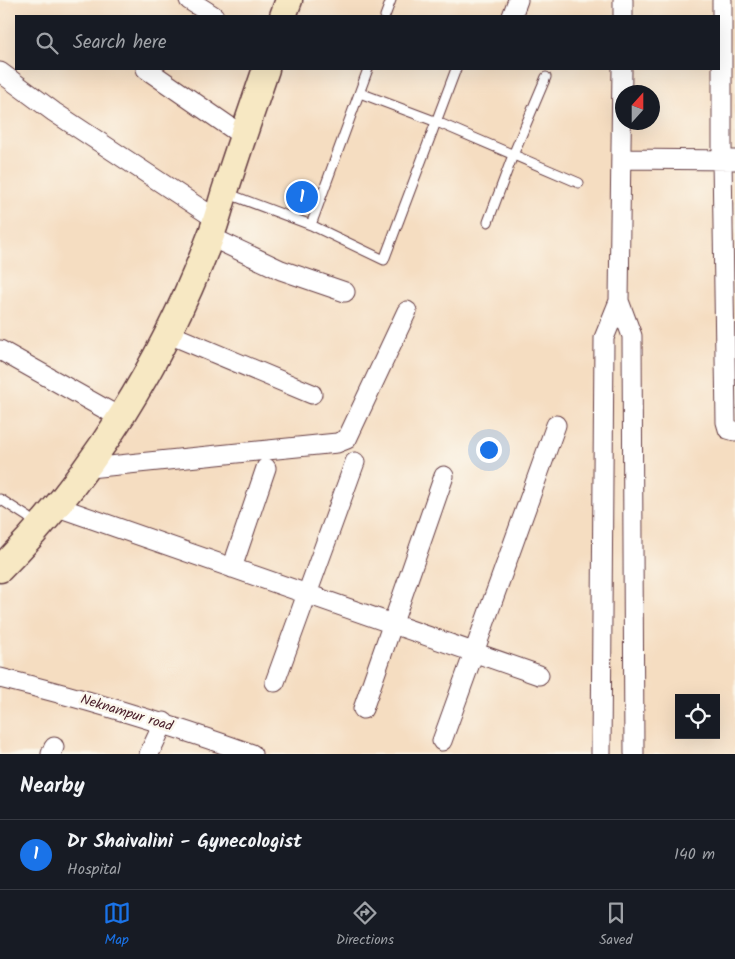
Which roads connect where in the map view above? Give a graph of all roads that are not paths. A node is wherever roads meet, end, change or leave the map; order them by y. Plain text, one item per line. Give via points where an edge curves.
1 (189, 0) edge
2 (289, 0) edge
3 (391, 0) edge
4 (518, 0) edge
5 (623, 0) edge
6 (722, 0) edge
7 (212, 15) edge
8 (283, 15) edge
9 (385, 15) edge
10 (512, 15) edge
11 (623, 15) edge
12 (147, 70) edge
13 (266, 70) edge
14 (368, 70) edge
15 (456, 70) edge
16 (622, 70) edge
17 (0, 72) edge
18 (546, 77) dead end
19 (360, 93) junction
20 (437, 122) junction
21 (243, 136) junction
22 (513, 155) junction
23 (728, 159) edge
24 (621, 160) junction
25 (579, 183) dead end
26 (224, 192) junction
27 (488, 222) dead end
28 (311, 225) junction
29 (213, 228) junction
30 (345, 292) dead end
31 (619, 301) junction
32 (407, 311) dead end
33 (169, 334) junction
34 (0, 350) edge
35 (312, 394) dead end
36 (121, 418) junction
37 (556, 425) dead end
38 (735, 431) edge
39 (355, 462) dead end
40 (89, 468) junction
41 (266, 468) dead end
42 (444, 476) dead end
43 (0, 499) edge
44 (58, 507) junction
45 (39, 528) junction
46 (232, 568) junction
47 (0, 569) edge
48 (308, 594) junction
49 (394, 624) junction
50 (473, 652) junction
51 (539, 675) dead end
52 (0, 678) edge
53 (275, 682) dead end
54 (363, 709) dead end
55 (164, 722) junction
56 (442, 741) dead end
57 (149, 754) edge
58 (252, 754) edge
59 (602, 754) edge
60 (634, 754) edge

1 - 7 street
2 - 8 street
3 - 9 lane
4 - 10 street
5 - 11 street
6 - 23 street
12 - 21 street
13 - 21 street
14 - 19 lane
15 - 20 lane
16 - 24 street
17 - 29 street
18 - 22 lane
19 - 20 lane
19 - 28 lane
20 - 22 lane
20 - 28 lane via 384,260
21 - 26 street
22 - 25 lane
22 - 27 lane
23 - 24 street
23 - 38 street via 726,422 728,428
24 - 31 street
26 - 28 lane
26 - 29 street
29 - 30 street via 281,270
29 - 33 street
31 - 59 street via 604,338
31 - 60 street via 632,336
32 - 40 street via 347,439 337,443
33 - 35 street
33 - 36 street
34 - 36 street
36 - 40 street
37 - 50 street
39 - 48 street
40 - 44 street
41 - 46 street
42 - 49 street
43 - 45 lane
44 - 45 street
44 - 46 street
45 - 47 street
46 - 48 street
48 - 49 street
48 - 53 street
49 - 50 street
49 - 54 street
50 - 51 street
50 - 56 street
52 - 55 street, Neknampur road
55 - 57 street
55 - 58 street, Neknampur road

